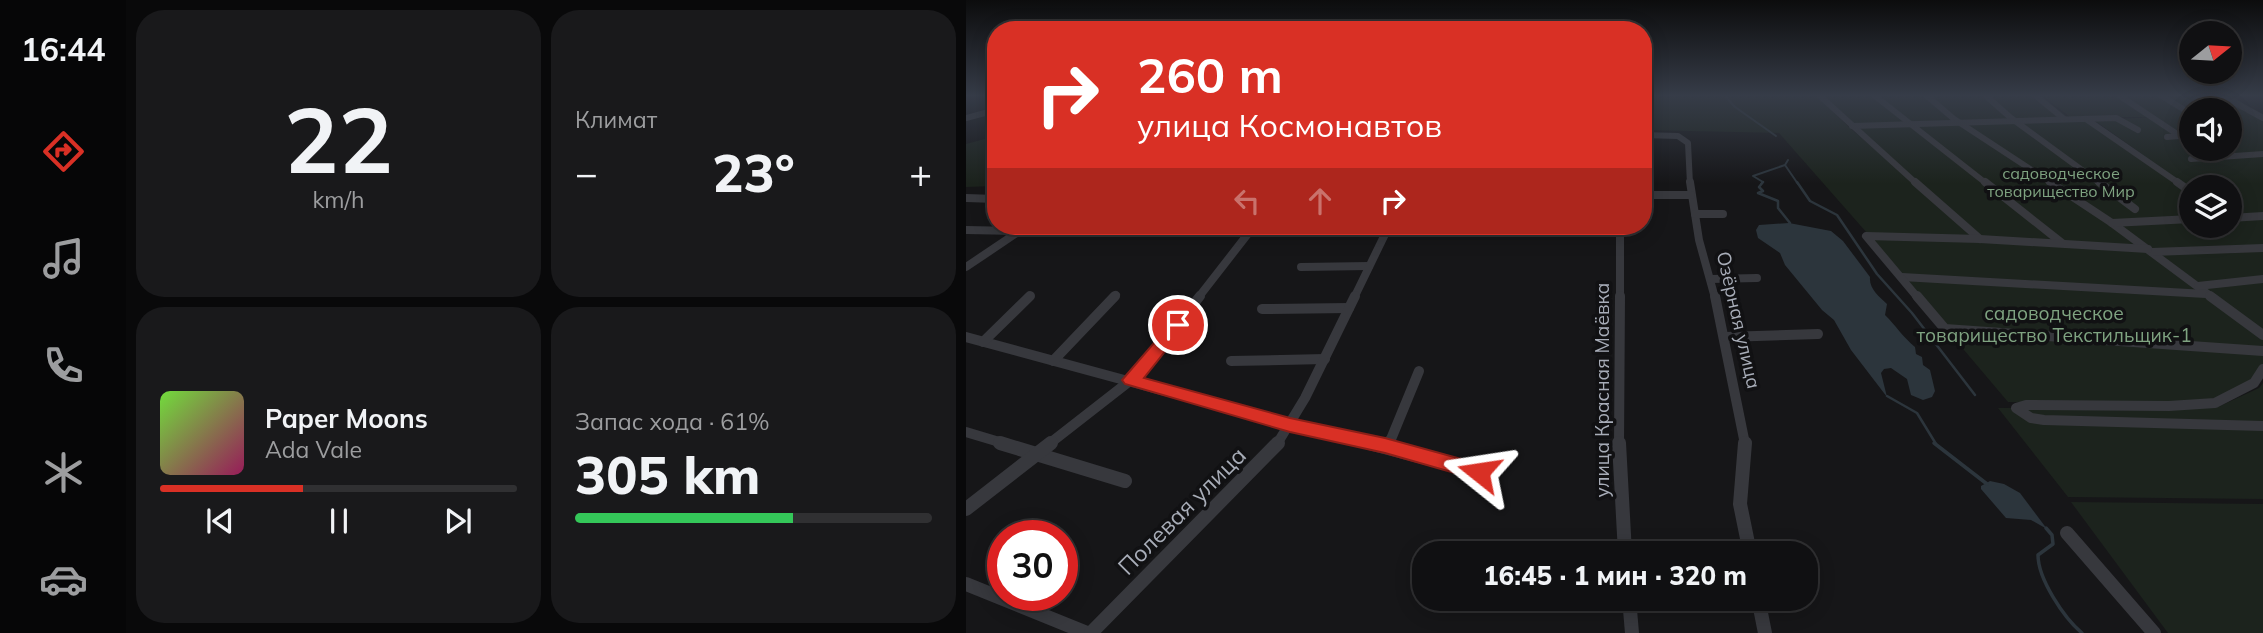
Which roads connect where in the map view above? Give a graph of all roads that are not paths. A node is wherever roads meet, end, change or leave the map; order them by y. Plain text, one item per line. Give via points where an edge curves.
1 (1910, 125) edge
2 (1894, 126) edge
3 (1963, 126) edge
4 (2022, 126) edge
5 (2094, 126) edge
6 (2130, 126) edge
7 (2164, 126) edge
8 (1852, 127) joint
9 (2138, 130) dead end
10 (2179, 135) edge
11 (1652, 136) edge
12 (2179, 136) edge
13 (2167, 137) dead end
14 (2263, 155) edge
15 (2242, 156) edge
16 (2179, 184) edge
17 (1652, 195) edge
18 (1691, 195) junction
19 (966, 198) edge
20 (987, 199) edge
21 (2135, 209) dead end
22 (1695, 214) junction
23 (1723, 214) dead end
24 (2263, 216) edge
25 (2242, 217) edge
26 (2179, 220) edge
27 (2112, 223) junction
28 (987, 229) edge
29 (966, 230) edge
30 (1012, 235) edge
31 (1247, 235) edge
32 (1384, 235) edge
33 (1620, 235) edge
34 (1980, 239) junction
35 (2062, 243) junction
36 (2263, 248) edge
37 (2150, 250) junction
38 (968, 264) edge
39 (1369, 266) junction
40 (1301, 267) dead end
41 (1757, 278) dead end
42 (1902, 278) junction
43 (1712, 279) junction
44 (2263, 279) edge
45 (2202, 290) junction
46 (1116, 295) dead end
47 (1030, 296) dead end
48 (1349, 308) junction
49 (1262, 309) dead end
50 (1818, 334) dead end
51 (2263, 335) edge
52 (966, 337) edge
53 (1725, 337) junction
54 (983, 342) junction
55 (2263, 351) edge
56 (1325, 359) junction
57 (1053, 361) junction
58 (1231, 361) dead end
59 (2263, 369) edge
60 (1419, 371) dead end
61 (1131, 380) junction
62 (1290, 425) junction
63 (2258, 426) edge
64 (966, 432) edge
65 (2263, 435) edge
66 (1388, 446) junction
67 (1035, 455) junction
68 (1479, 472) dead end
69 (1125, 481) dead end
70 (966, 509) edge
71 (2067, 533) dead end
72 (1624, 541) edge
73 (1748, 541) edge
74 (966, 584) edge
75 (1630, 611) edge
76 (1761, 611) edge
77 (1089, 633) edge
78 (1632, 633) edge
79 (1765, 633) edge
80 (2154, 633) edge

1 - 35 street
2 - 8 street
3 - 27 street
4 - 21 street
5 - 16 street
6 - 9 street
7 - 10 street
8 - 34 street
11 - 18 street, Озёрная улица via 1685,139
12 - 13 street
14 - 15 street
17 - 18 street
18 - 22 street, Озёрная улица
19 - 20 street
22 - 23 street
22 - 43 street, Озёрная улица
24 - 25 street
26 - 27 street
27 - 37 street
28 - 29 street
30 - 38 street
31 - 61 street
32 - 39 street, Полевая улица
33 - 72 street, улица Красная Маёвка via 1619,444
34 - 35 street
34 - 42 street via 1867,235
35 - 37 street
36 - 37 street
37 - 45 street
39 - 40 street
39 - 48 street, Полевая улица
41 - 43 street
42 - 45 street
42 - 55 street via 1949,330
43 - 53 street, Озёрная улица
44 - 45 street via 2225,281
45 - 51 street
46 - 57 street
47 - 54 street
48 - 49 street
48 - 56 street, Полевая улица
50 - 53 street
52 - 54 street
53 - 73 street, Озёрная улица via 1744,434 1741,504
54 - 57 street
56 - 58 street
56 - 62 street, Полевая улица
57 - 61 street
59 - 63 street via 2254,383 2214,403 2016,408 2043,420
60 - 66 street
61 - 62 street
61 - 67 street
62 - 66 street
62 - 77 street, Полевая улица via 1275,447
63 - 65 street
64 - 67 street
66 - 68 street
67 - 69 street
67 - 70 street
71 - 80 street
74 - 77 street
75 - 78 street
76 - 79 street

